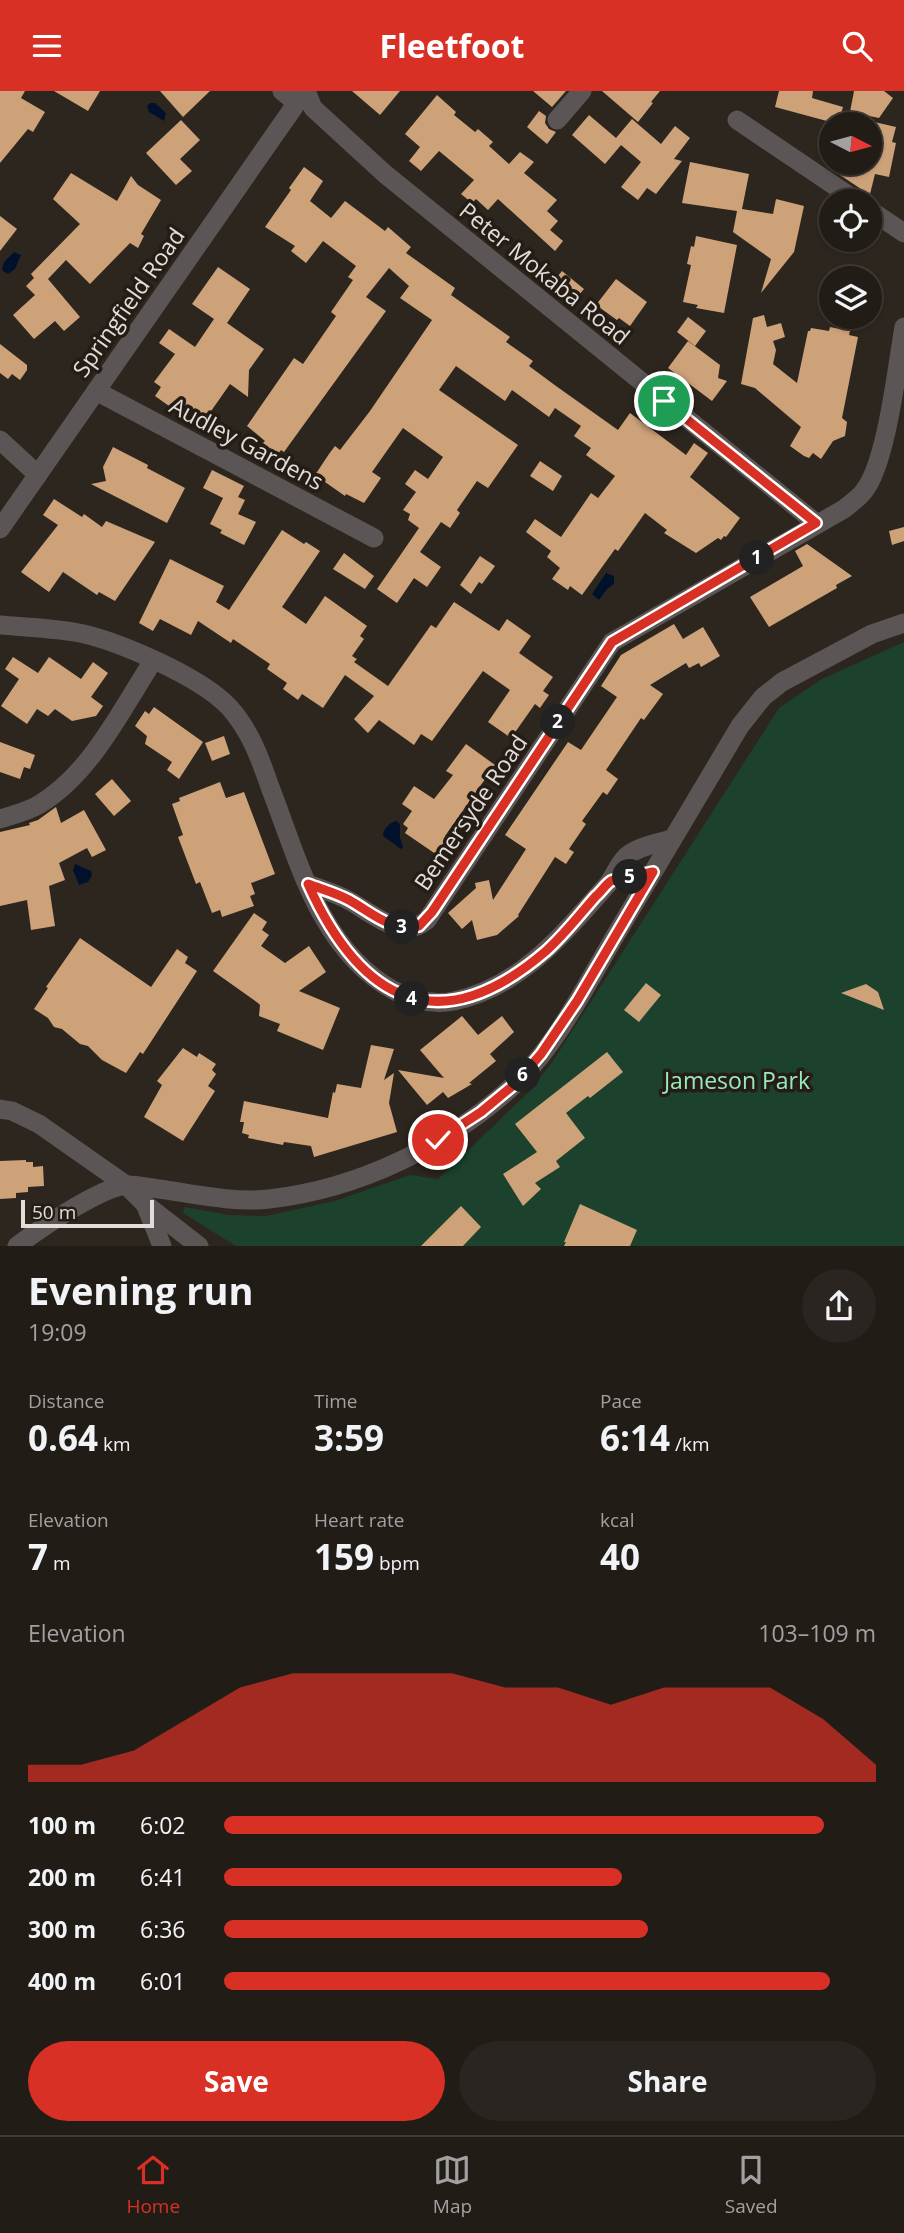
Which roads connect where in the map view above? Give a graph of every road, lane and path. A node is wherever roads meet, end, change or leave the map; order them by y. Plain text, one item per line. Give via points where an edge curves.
1 (582, 91) edge
2 (301, 97) edge
3 (557, 120) dead end
4 (737, 120) dead end
5 (839, 189) edge
6 (882, 218) edge
7 (904, 233) edge
8 (904, 327) edge
9 (96, 391) junction
10 (0, 440) edge
11 (38, 475) junction
12 (816, 523) junction
13 (0, 529) edge
14 (374, 538) dead end
15 (904, 623) edge
16 (0, 625) edge
17 (153, 661) junction
18 (0, 819) edge
19 (672, 839) junction
20 (653, 872) junction
21 (610, 882) junction
22 (308, 884) junction
23 (0, 1109) edge
24 (126, 1185) junction
25 (145, 1204) junction
26 (17, 1246) edge
27 (162, 1246) edge
28 (199, 1246) edge

1 - 3 street
2 - 9 street, Springfield Road
2 - 12 street, Peter Mokaba Road via 385,174
4 - 5 street
6 - 7 street
8 - 12 street via 886,429 872,476 856,500
9 - 11 street, Springfield Road
9 - 14 street, Audley Gardens
10 - 11 street
11 - 13 street, Springfield Road
12 - 22 street, Bemersyde Road via 612,642 419,926 397,926
15 - 19 street via 837,651 763,697 740,726
16 - 17 street via 99,638
17 - 18 street via 98,747 71,779 40,805
17 - 22 street via 211,691 243,726
19 - 20 street
19 - 21 street via 626,856
20 - 21 street
20 - 24 street via 541,1054 516,1083 438,1140 366,1176 267,1199
21 - 22 street via 548,950 509,980 443,1003 404,996 365,972 321,913
23 - 24 street via 39,1124
24 - 25 street
24 - 26 street via 70,1210
25 - 27 street
25 - 28 street

